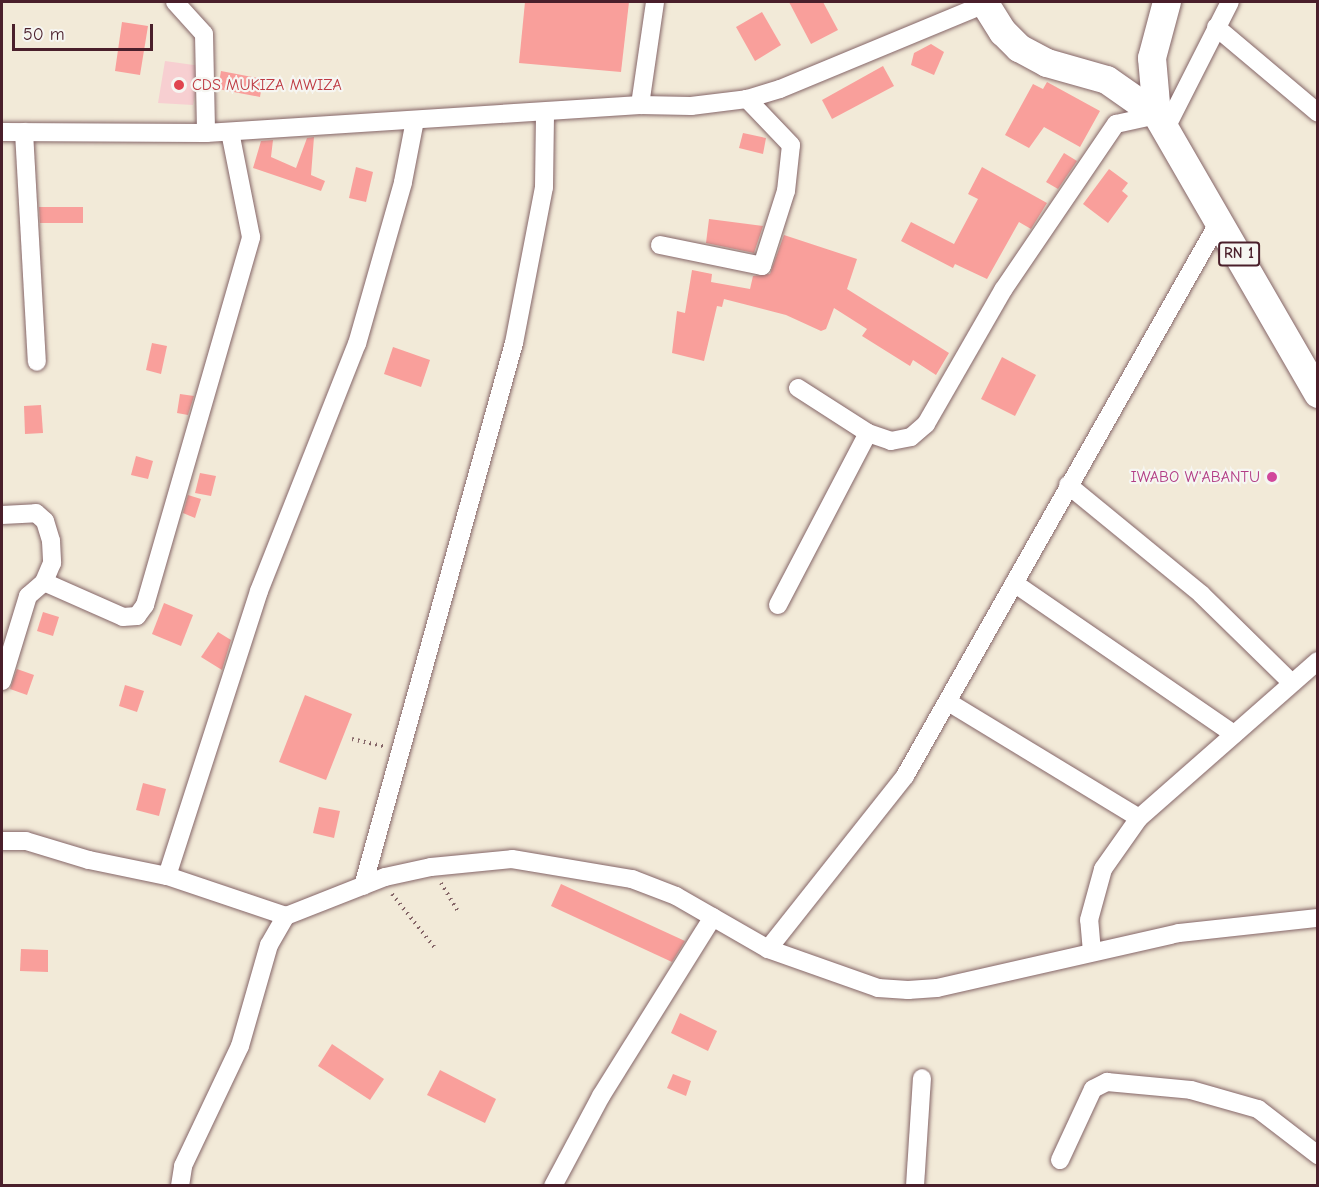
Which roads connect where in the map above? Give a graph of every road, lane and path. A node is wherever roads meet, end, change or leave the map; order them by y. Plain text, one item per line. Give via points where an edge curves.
1 (175, 2) edge
2 (655, 2) edge
3 (1167, 2) edge
4 (1230, 2) edge
5 (985, 3) edge
6 (1216, 27) junction
7 (747, 99) junction
8 (640, 105) junction
9 (1317, 113) edge
10 (545, 114) junction
11 (415, 120) junction
12 (1161, 121) junction
13 (2, 132) edge
14 (24, 132) junction
15 (230, 132) junction
16 (206, 133) junction
17 (1220, 220) junction
18 (660, 245) dead end
19 (37, 362) dead end
20 (798, 388) dead end
21 (1317, 394) edge
22 (868, 433) junction
23 (1068, 485) junction
24 (2, 515) edge
25 (44, 582) junction
26 (1014, 583) junction
27 (778, 605) dead end
28 (1317, 661) edge
29 (2, 681) edge
30 (1292, 683) junction
31 (950, 704) junction
32 (1234, 734) junction
33 (352, 739) dead end
34 (401, 750) junction
35 (1138, 818) junction
36 (2, 841) edge
37 (431, 867) junction
38 (167, 876) junction
39 (385, 877) junction
40 (363, 886) junction
41 (459, 913) dead end
42 (286, 916) junction
43 (714, 917) junction
44 (1317, 918) edge
45 (435, 948) dead end
46 (768, 949) junction
47 (1092, 952) junction
48 (922, 1078) dead end
49 (1317, 1155) edge
50 (1060, 1160) dead end
51 (180, 1185) edge
52 (553, 1185) edge
53 (915, 1185) edge

1 - 16 street via 204,34
2 - 8 street
3 - 12 highway, RN 1 via 1152,58
4 - 6 street
5 - 7 street via 780,89
5 - 12 highway, RN 1 via 1003,32 1019,48 1047,63 1107,80
6 - 9 street
6 - 12 street
7 - 8 street via 691,106
7 - 18 street via 791,145 786,191 762,267
8 - 10 street
10 - 11 street
10 - 34 street via 544,188 514,343
11 - 15 street
11 - 38 street via 403,182 357,344 259,591
12 - 17 highway, RN 1
12 - 22 street via 1116,124 1003,290 926,424 911,437 891,441
13 - 14 street
14 - 16 street
14 - 19 street
15 - 16 street
15 - 25 street via 251,237 145,605 137,616 123,617
17 - 21 highway, RN 1
17 - 23 street
20 - 22 street
22 - 27 street
23 - 26 street
23 - 30 street via 1201,594
24 - 25 street via 36,513 45,521 52,563
25 - 29 street via 28,596
26 - 31 street
26 - 32 street
28 - 30 street
30 - 32 street
31 - 35 street
31 - 46 street via 905,776
32 - 35 street
33 - 34 path
34 - 40 street
35 - 47 street via 1103,869 1089,920
36 - 38 street via 26,841 89,860
37 - 39 street
37 - 41 path
37 - 43 street via 512,859 561,865 632,879
38 - 42 street
39 - 40 street
39 - 45 path via 396,903
40 - 42 street
42 - 51 street via 269,945 240,1046 183,1166
43 - 46 street
43 - 52 street via 601,1096
44 - 47 street via 1179,933
46 - 47 street via 878,988 908,990 937,988
48 - 53 street
49 - 50 street via 1258,1109 1191,1090 1107,1082 1093,1089

